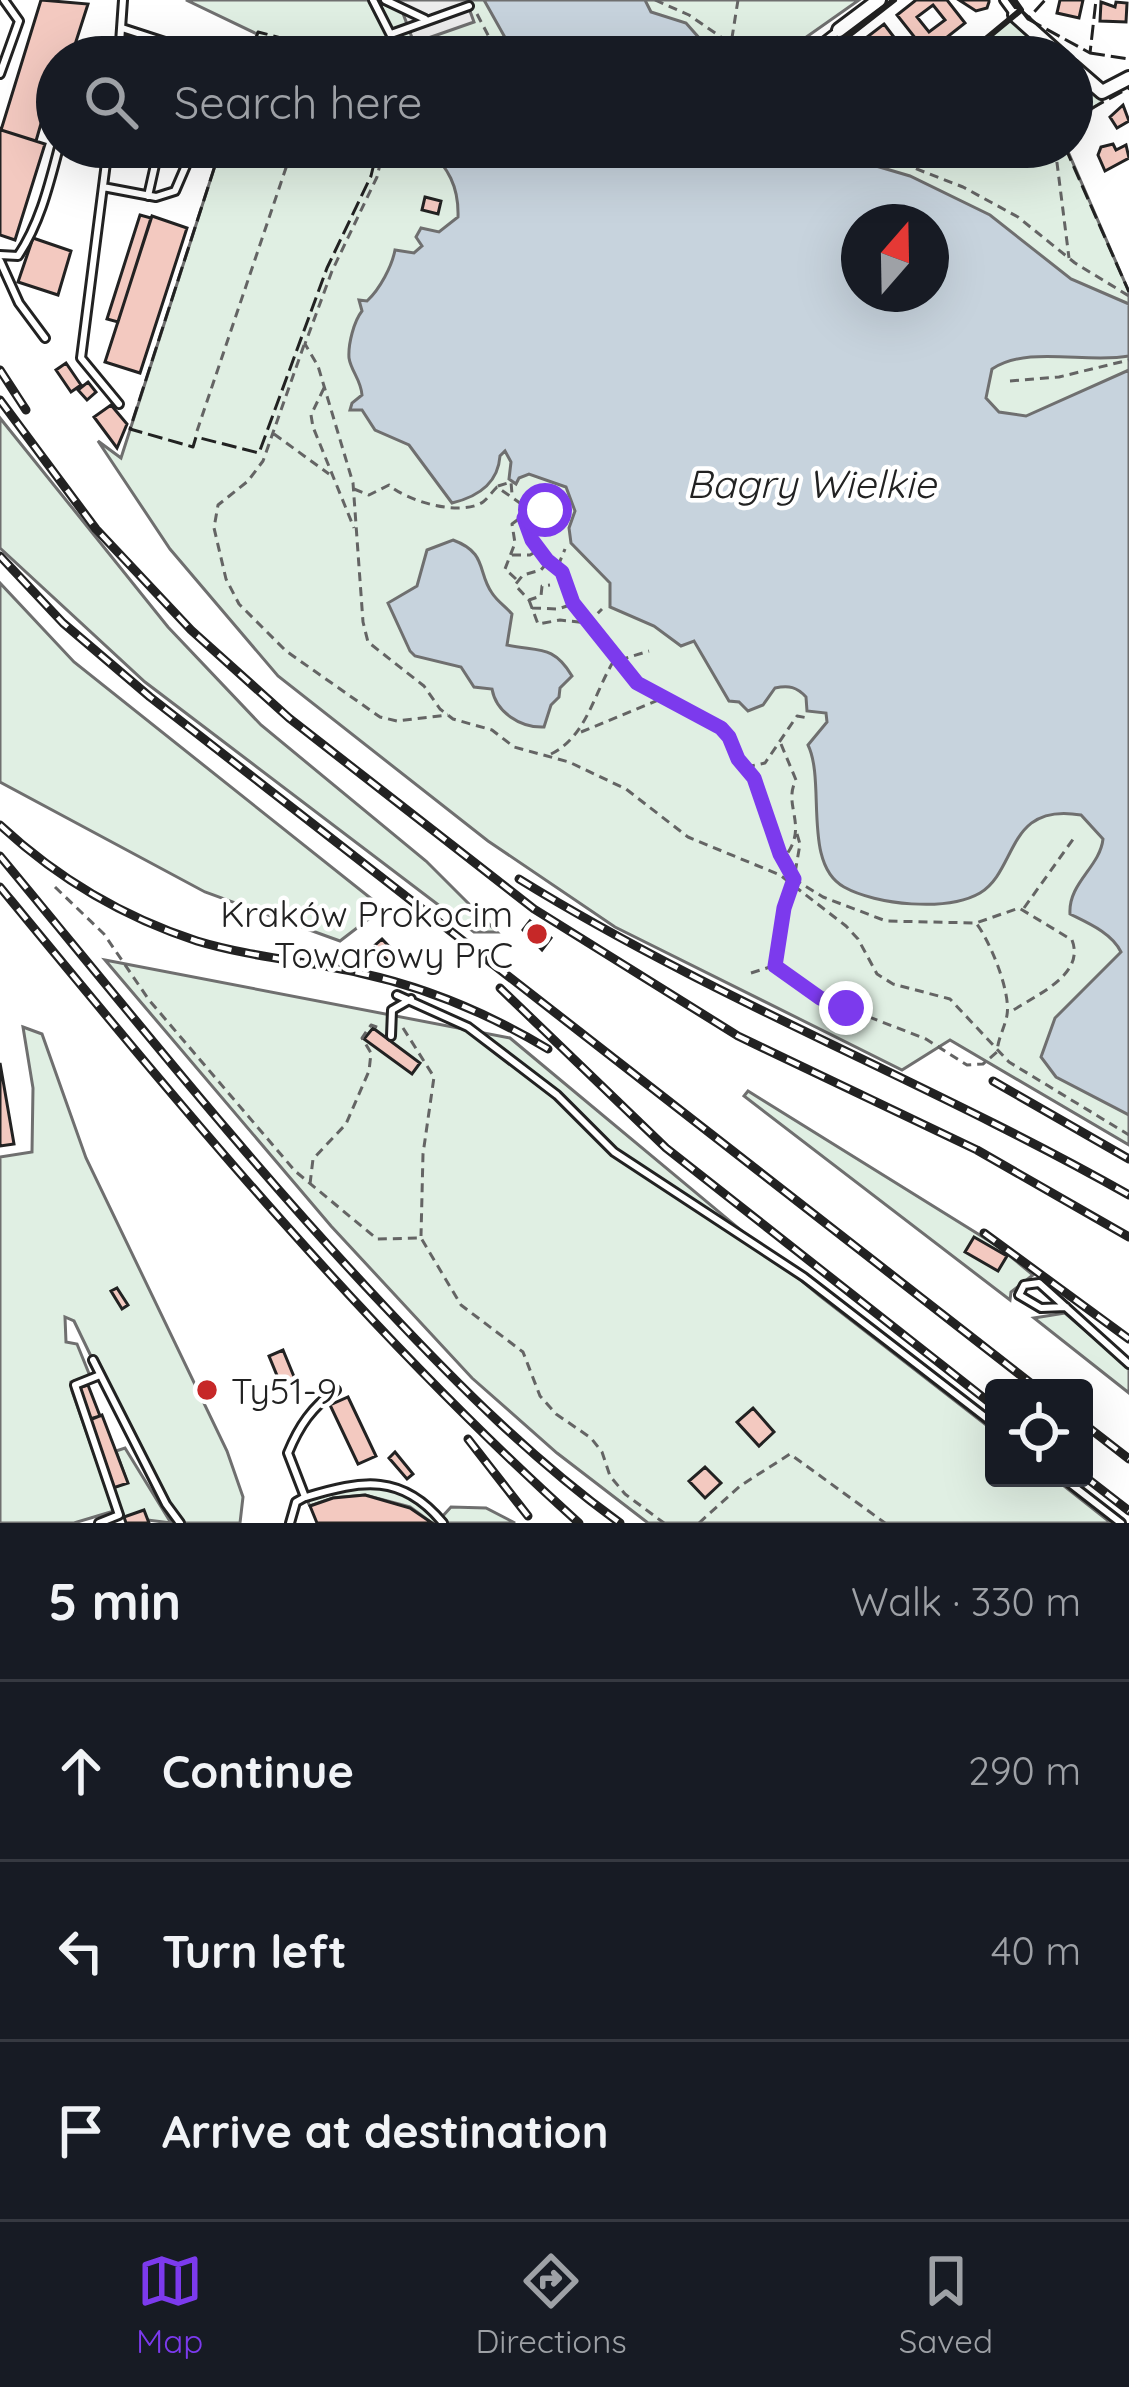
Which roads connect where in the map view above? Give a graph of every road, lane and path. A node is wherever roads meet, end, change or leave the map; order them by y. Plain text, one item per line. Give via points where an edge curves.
1 (123, 0) edge
2 (373, 0) edge
3 (385, 0) edge
4 (655, 0) edge
5 (738, 0) edge
6 (879, 0) edge
7 (1004, 0) edge
8 (8, 1) edge
9 (470, 6) joint
10 (1015, 15) joint
11 (428, 21) junction
12 (122, 28) junction
13 (839, 29) joint
14 (391, 34) joint
15 (121, 36) edge
16 (147, 36) edge
17 (487, 36) edge
18 (719, 36) edge
19 (732, 36) edge
20 (830, 36) edge
21 (1038, 36) edge
22 (0, 74) edge
23 (1129, 78) edge
24 (1093, 84) edge
25 (53, 168) edge
26 (105, 168) edge
27 (154, 168) edge
28 (185, 168) edge
29 (286, 168) edge
30 (379, 168) edge
31 (915, 168) edge
32 (1058, 168) edge
33 (103, 187) junction
34 (148, 196) junction
35 (0, 258) edge
36 (1069, 258) junction
37 (1129, 296) edge
38 (45, 338) dead end
39 (304, 344) junction
40 (1129, 361) edge
41 (1010, 381) dead end
42 (323, 388) junction
43 (119, 404) dead end
44 (197, 431) dead end
45 (274, 432) junction
46 (332, 476) junction
47 (496, 487) junction
48 (352, 488) junction
49 (512, 496) junction
50 (529, 510) junction
51 (545, 510) dead end
52 (524, 515) junction
53 (355, 530) junction
54 (539, 549) junction
55 (566, 549) dead end
56 (510, 554) junction
57 (549, 562) junction
58 (557, 568) junction
59 (517, 580) junction
60 (550, 585) dead end
61 (529, 600) junction
62 (573, 603) junction
63 (531, 608) junction
64 (602, 609) dead end
65 (588, 623) junction
66 (649, 651) dead end
67 (617, 659) junction
68 (662, 699) junction
69 (448, 715) junction
70 (808, 718) dead end
71 (580, 732) junction
72 (781, 744) junction
73 (550, 755) junction
74 (745, 767) junction
75 (797, 834) junction
76 (1074, 838) dead end
77 (783, 858) junction
78 (794, 881) junction
79 (56, 887) dead end
80 (1023, 910) junction
81 (976, 923) junction
82 (775, 966) junction
83 (751, 973) dead end
84 (397, 994) dead end
85 (411, 999) junction
86 (392, 1010) junction
87 (1008, 1014) junction
88 (391, 1036) joint
89 (997, 1052) junction
90 (1129, 1135) edge
91 (309, 1186) junction
92 (421, 1238) junction
93 (1066, 1307) junction
94 (93, 1360) dead end
95 (1129, 1364) edge
96 (100, 1375) junction
97 (336, 1390) dead end
98 (985, 1417) edge
99 (1074, 1487) edge
100 (305, 1497) junction
101 (121, 1519) edge
102 (99, 1523) edge
103 (180, 1523) edge
104 (290, 1523) edge
105 (443, 1523) edge
106 (664, 1523) edge
107 (699, 1523) edge
108 (885, 1523) edge
109 (1120, 1523) edge

1 - 12 lane
2 - 14 lane
3 - 11 lane
4 - 18 path
5 - 19 path
6 - 13 street
7 - 10 lane
8 - 22 lane via 19,21
9 - 11 lane
9 - 17 path
10 - 21 street
11 - 14 lane
12 - 15 lane
12 - 16 lane
13 - 20 lane
23 - 24 street via 1102,92
25 - 35 lane via 25,246
26 - 33 lane
27 - 34 lane
28 - 34 lane via 175,191
29 - 44 path
30 - 39 path
31 - 36 path via 1018,217
32 - 36 path
33 - 34 lane
33 - 43 lane via 81,358
35 - 38 lane
36 - 37 path
39 - 42 path
39 - 45 path
40 - 41 path
42 - 46 path via 311,415
42 - 48 path
45 - 46 path
45 - 69 path via 257,472 214,514 230,590 286,651 380,717
46 - 53 path
47 - 48 path via 481,504 462,506 414,501 389,485 369,495
47 - 49 path
47 - 49 path via 512,482
48 - 53 path
49 - 50 path
50 - 51 path
50 - 52 path
52 - 54 path
52 - 56 path via 512,524
53 - 69 path via 368,642
54 - 56 path
54 - 57 path
55 - 58 path
56 - 59 path via 506,573
57 - 58 path
57 - 59 path
58 - 62 path
59 - 61 path
60 - 61 path
61 - 63 path
62 - 63 path
62 - 65 path
63 - 65 path via 538,624
64 - 65 path
65 - 67 path
66 - 67 path
67 - 68 path
67 - 71 path
68 - 71 path
68 - 74 path via 721,728
69 - 73 path
70 - 72 path via 794,718
71 - 73 path
72 - 74 path via 765,763
72 - 75 path via 796,780
73 - 78 path via 639,796 688,837
74 - 77 path
75 - 77 path
75 - 78 path
76 - 80 path
77 - 78 path
78 - 81 path via 886,921
78 - 82 path
78 - 89 path via 858,939 877,974 950,999
79 - 91 path via 104,934 149,1000
80 - 81 path
80 - 87 path via 1072,940 1075,960
81 - 87 path via 995,956
82 - 83 path
82 - 89 path via 820,998 926,1039 967,1065
84 - 85 lane
85 - 86 lane
85 - 98 lane via 468,1027 557,1095 614,1152 803,1277
86 - 88 lane
86 - 92 path via 434,1077
87 - 89 path
88 - 91 path via 371,1025 362,1038 369,1071 346,1124 313,1159
89 - 90 path
91 - 92 path via 377,1239
92 - 106 path via 461,1305 523,1352 540,1396 591,1438 625,1494
93 - 93 lane via 1039,1283 1024,1285 1019,1295 1032,1306
93 - 95 lane
94 - 96 lane
96 - 101 lane via 75,1385
96 - 103 lane
97 - 100 lane via 317,1403 288,1453
99 - 109 lane
100 - 104 lane
100 - 105 lane via 368,1482 411,1495
101 - 102 lane
107 - 108 path via 790,1454

